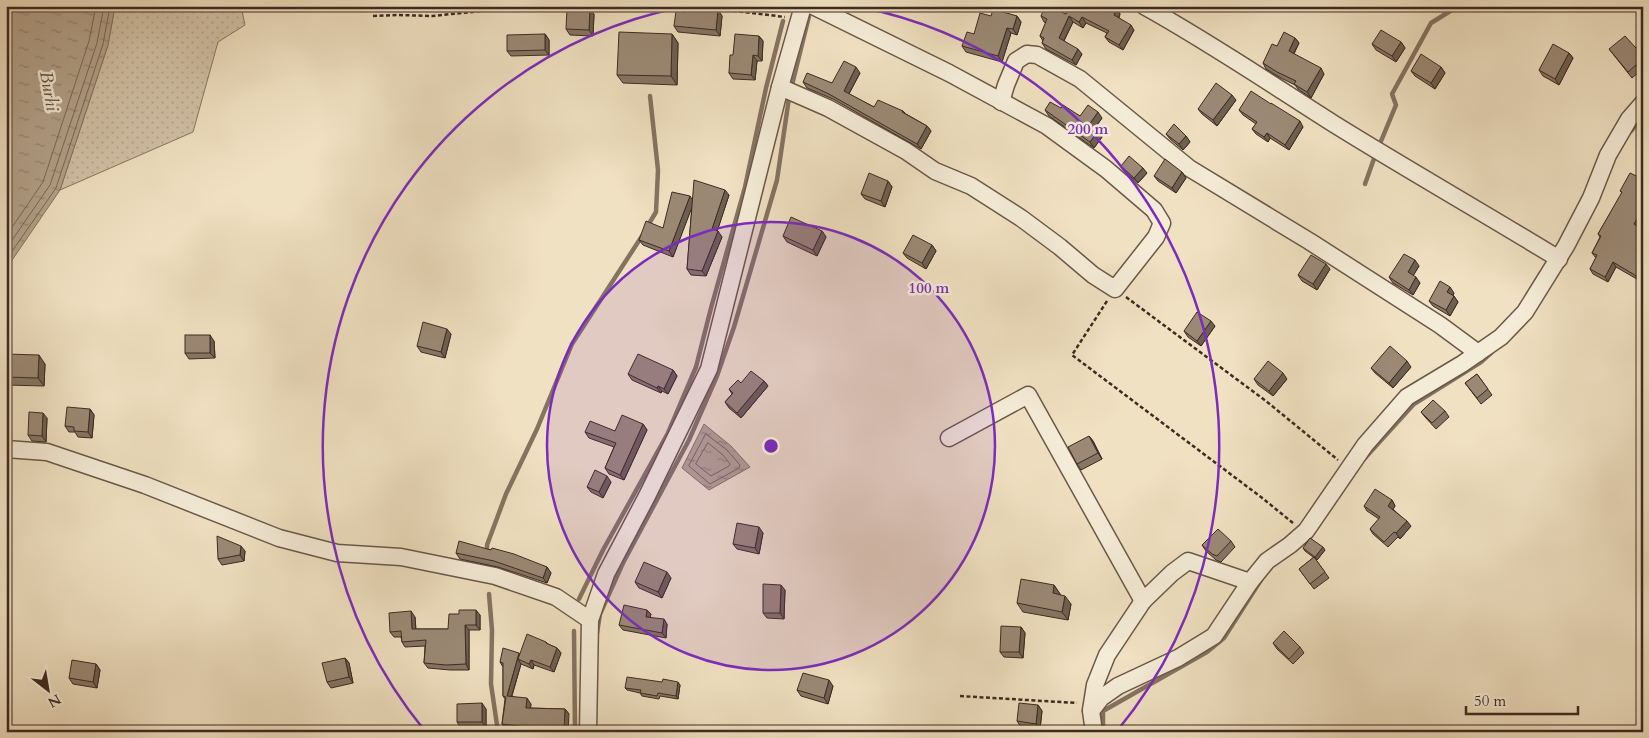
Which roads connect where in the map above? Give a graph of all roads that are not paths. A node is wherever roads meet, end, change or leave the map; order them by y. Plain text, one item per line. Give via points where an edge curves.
1 (813, 6) edge
2 (1144, 6) edge
3 (801, 13) edge
4 (780, 87) junction
5 (1001, 102) junction
6 (1643, 104) edge
7 (1559, 259) junction
8 (1478, 353) junction
9 (949, 438) dead end
10 (6, 449) edge
11 (1250, 582) junction
12 (1143, 601) junction
13 (590, 620) junction
14 (1091, 711) junction
15 (588, 732) edge
16 (1094, 732) edge

1 - 5 street
2 - 7 street
3 - 4 street
4 - 5 street via 828,108 906,151 935,171 971,186 1021,218 1115,289 1156,238 1162,223 1154,210 1106,169 1047,126
4 - 13 street via 708,369 606,574
5 - 8 street via 1016,61 1026,54 1038,55 1080,79 1189,168 1309,241
6 - 7 street via 1629,119 1608,155 1591,198
7 - 8 street via 1525,312 1501,337
8 - 11 street via 1407,398 1365,445 1306,531 1268,561
9 - 12 street via 1028,395
10 - 13 street via 47,452 145,484 308,546 337,553 401,557 495,576 556,597
11 - 12 street via 1188,561
11 - 14 street via 1214,636 1178,658 1118,686 1101,698
12 - 14 street via 1107,655 1095,685
13 - 15 street
14 - 16 street

